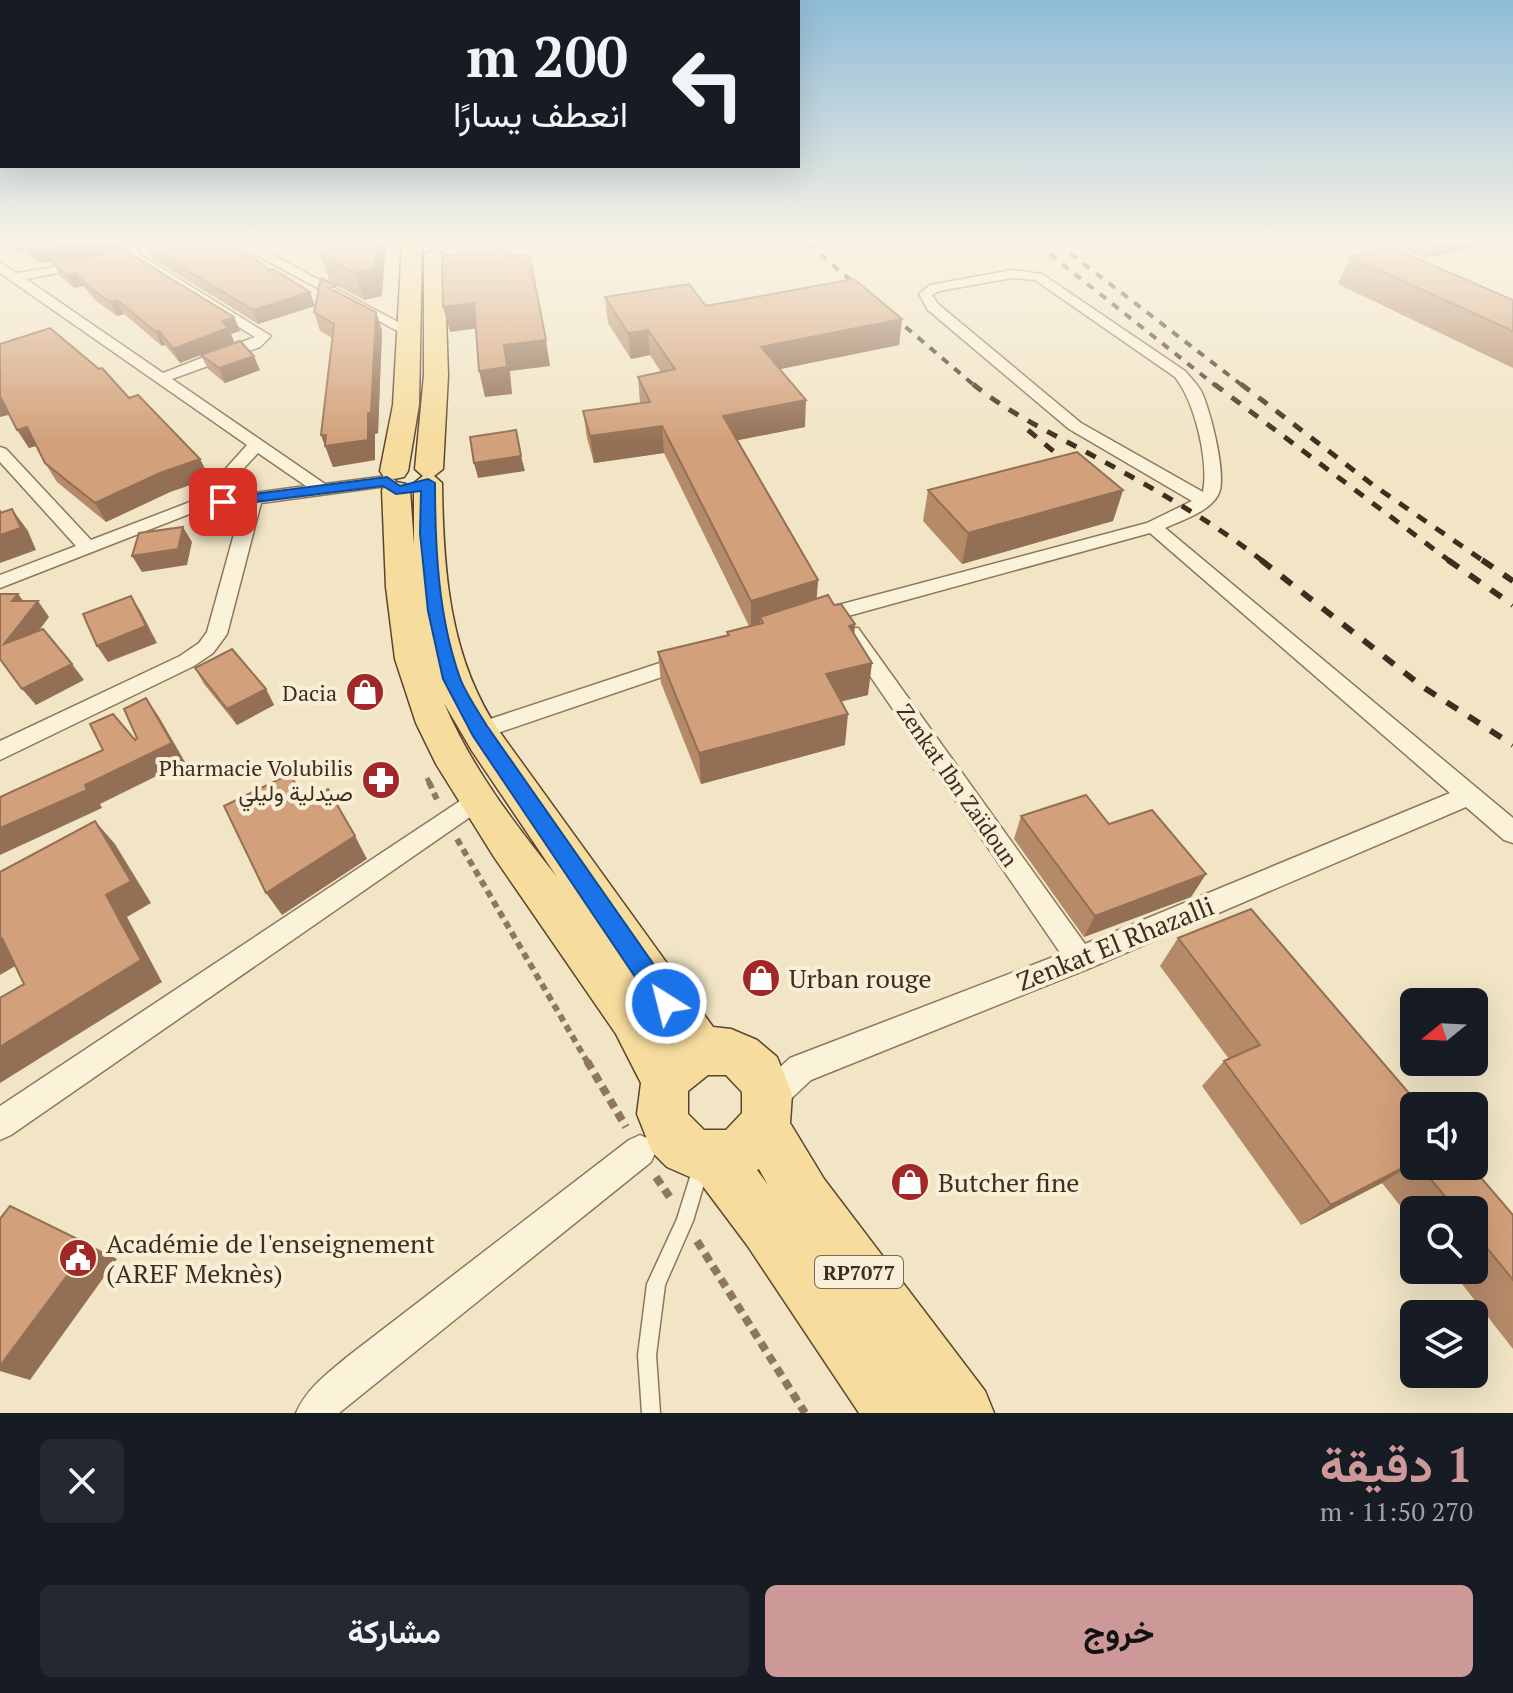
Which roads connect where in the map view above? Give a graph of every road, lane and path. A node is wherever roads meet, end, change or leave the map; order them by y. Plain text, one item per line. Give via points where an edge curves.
1 (62, 310) edge
2 (224, 310) edge
3 (368, 310) edge
4 (409, 310) edge
5 (435, 310) edge
6 (936, 310) edge
7 (1086, 310) edge
8 (408, 331) junction
9 (160, 379) junction
10 (255, 446) junction
11 (0, 452) edge
12 (407, 479) junction
13 (321, 489) junction
14 (253, 498) junction
15 (1205, 501) junction
16 (194, 506) junction
17 (1153, 527) junction
18 (87, 547) junction
19 (0, 582) edge
20 (836, 612) junction
21 (806, 622) edge
22 (702, 656) edge
23 (480, 731) junction
24 (0, 751) edge
25 (1469, 796) junction
26 (462, 810) junction
27 (1513, 833) edge
28 (1080, 959) junction
29 (766, 1112) junction
30 (682, 1123) junction
31 (0, 1124) edge
32 (685, 1221) junction
33 (315, 1413) edge
34 (651, 1413) edge
35 (805, 1413) edge
36 (895, 1413) edge
37 (963, 1413) edge

1 - 9 street
2 - 9 street via 264,336
3 - 8 street
4 - 8 main road, RP7077
5 - 12 main road, RP7077 via 436,375
6 - 15 street via 1059,414
7 - 15 street via 1180,374 1193,390 1213,479
8 - 12 main road, RP7077
9 - 10 street
10 - 13 street
10 - 16 street
11 - 18 street
12 - 13 street
12 - 23 main road, RP7077 via 428,533 451,679
12 - 26 main road, RP7077 via 406,627 419,684 443,740
13 - 14 street
14 - 16 street
14 - 24 street via 217,634 206,648
15 - 17 street
16 - 18 street
17 - 20 street
17 - 25 street
18 - 19 street
20 - 21 street
20 - 28 street, Zenkat Ibn Zaïdoun
22 - 23 street
23 - 30 main road, RP7077 via 648,978
25 - 27 street
25 - 28 street, Zenkat El Rhazalli
26 - 30 path
26 - 30 main road, RP7077 via 622,1001
26 - 31 street
28 - 29 street, Zenkat El Rhazalli via 801,1069
29 - 30 main road via 757,1137 731,1156
29 - 30 main road, RP7077 via 760,1072 725,1050
29 - 37 main road, RP7077 via 805,1198
30 - 32 lane
30 - 32 path
30 - 33 street via 360,1370
30 - 36 main road, RP7077 via 766,1226
32 - 34 lane via 656,1284 647,1355
32 - 35 path

